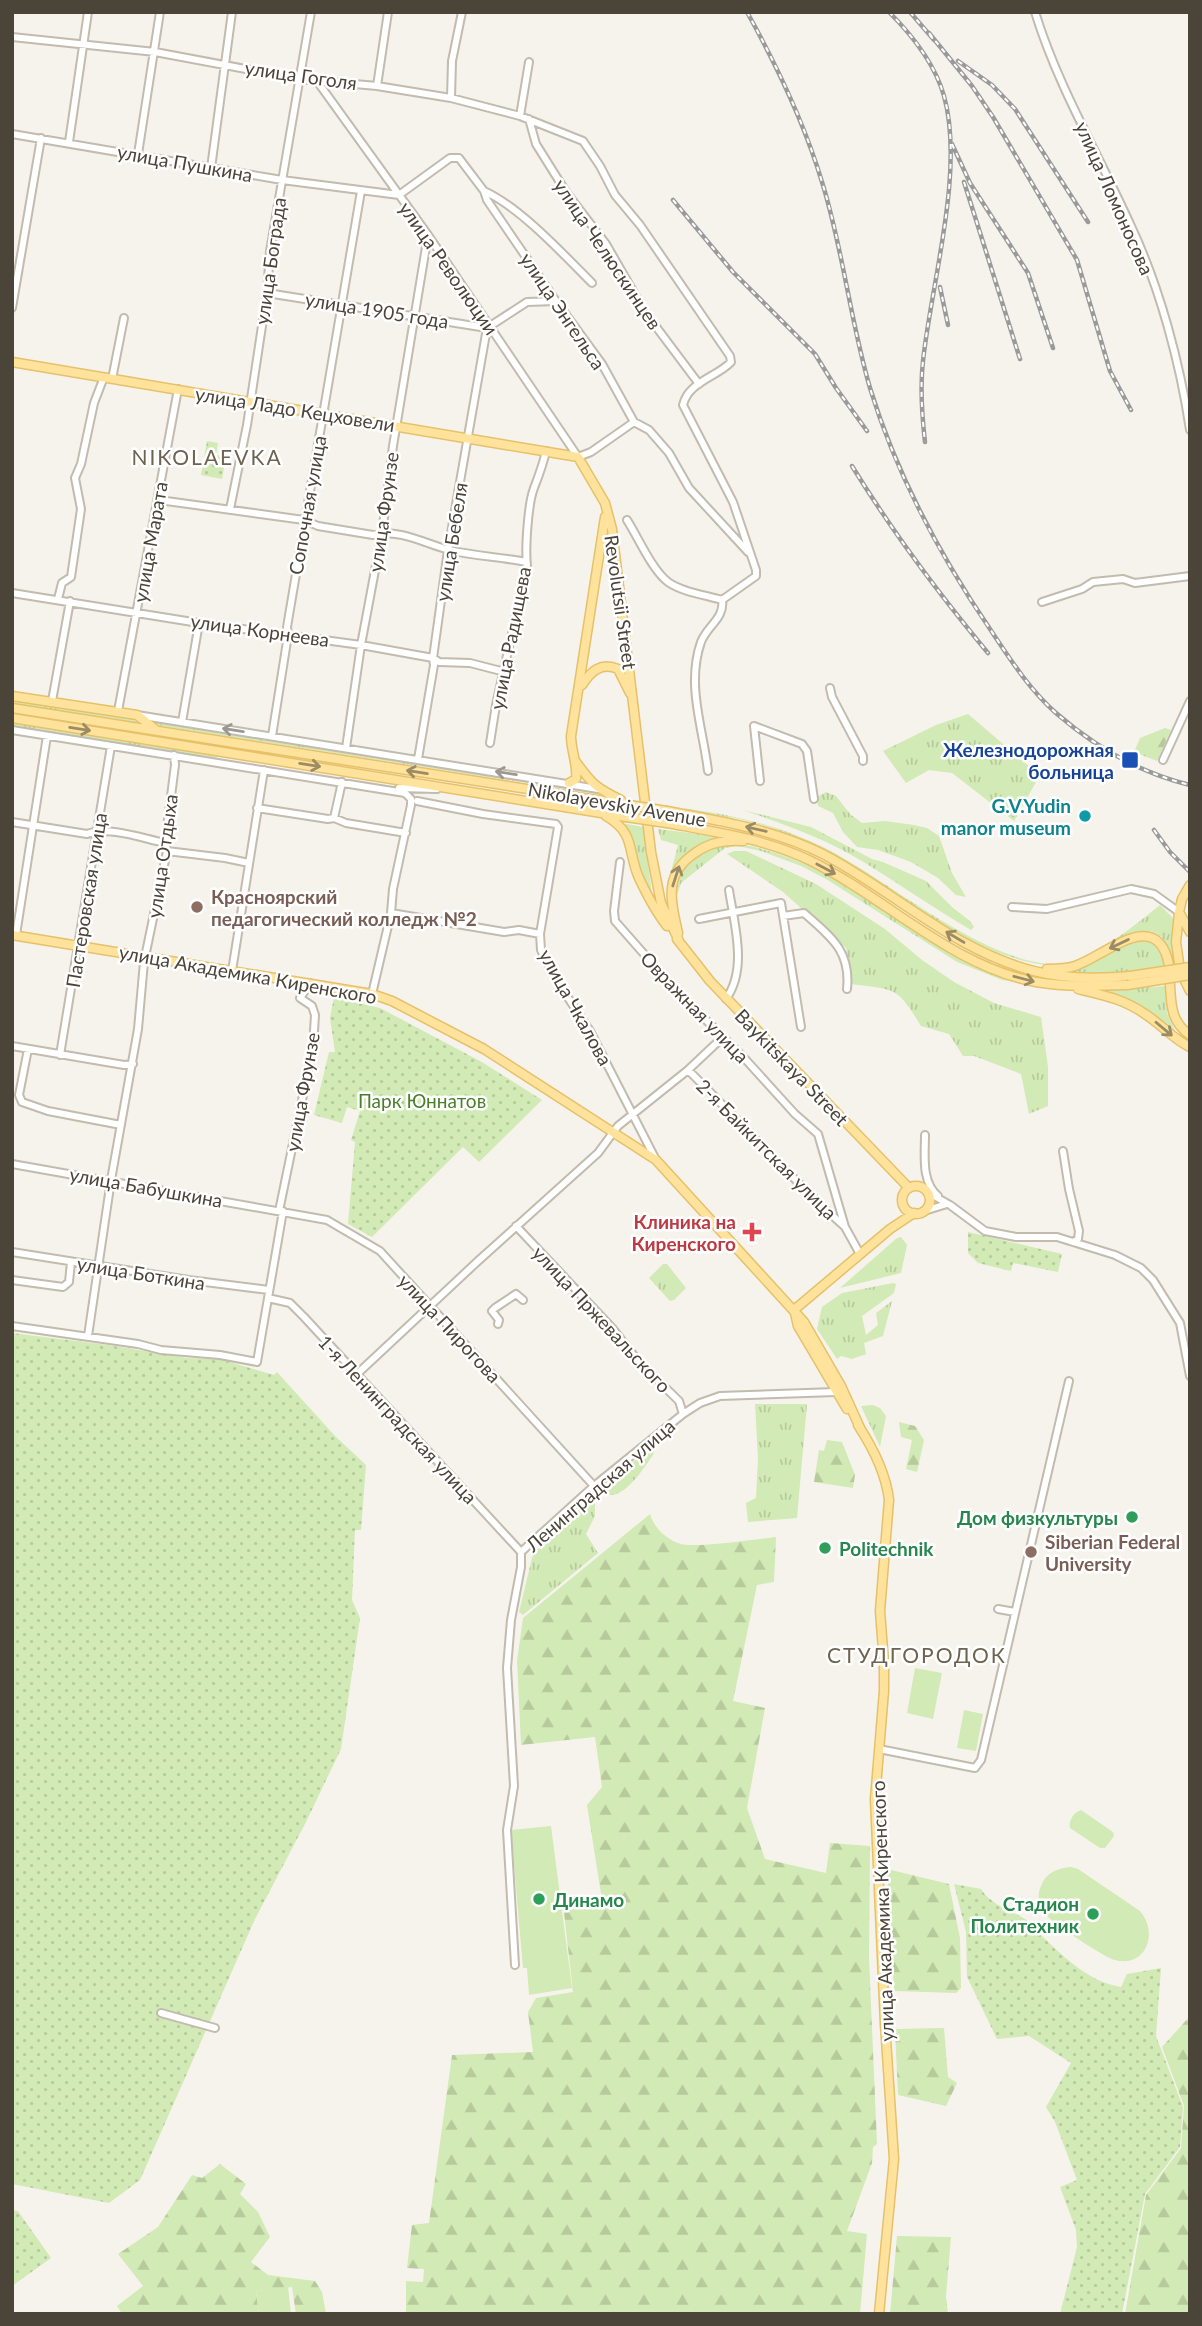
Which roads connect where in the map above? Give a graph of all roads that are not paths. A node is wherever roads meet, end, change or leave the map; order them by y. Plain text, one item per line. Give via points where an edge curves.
1 (88, 12) edge
2 (160, 12) edge
3 (232, 12) edge
4 (311, 12) edge
5 (388, 12) edge
6 (462, 12) edge
7 (1035, 12) edge
8 (12, 37) edge
9 (83, 44) junction
10 (155, 52) junction
11 (529, 62) dead end
12 (226, 64) junction
13 (299, 79) junction
14 (317, 81) junction
15 (377, 86) junction
16 (451, 98) junction
17 (520, 116) junction
18 (529, 119) junction
19 (12, 134) edge
20 (41, 138) junction
21 (69, 142) junction
22 (138, 154) junction
23 (211, 168) junction
24 (282, 180) junction
25 (360, 191) junction
26 (484, 191) junction
27 (399, 195) junction
28 (428, 235) junction
29 (592, 283) dead end
30 (267, 293) junction
31 (556, 301) junction
32 (341, 304) junction
33 (12, 308) edge
34 (414, 315) junction
35 (124, 318) dead end
36 (488, 326) junction
37 (12, 362) edge
38 (108, 378) junction
39 (699, 384) junction
40 (178, 389) junction
41 (250, 401) junction
42 (323, 413) junction
43 (634, 422) junction
44 (397, 425) junction
45 (1190, 430) edge
46 (468, 437) junction
47 (546, 451) junction
48 (578, 457) junction
49 (159, 500) junction
50 (604, 503) junction
51 (230, 509) junction
52 (304, 520) junction
53 (627, 520) dead end
54 (382, 533) junction
55 (449, 550) junction
56 (752, 556) junction
57 (526, 562) junction
58 (1190, 576) edge
59 (12, 593) edge
60 (58, 599) junction
61 (722, 600) junction
62 (70, 601) junction
63 (1042, 601) dead end
64 (136, 612) junction
65 (199, 623) junction
66 (288, 635) junction
67 (361, 645) junction
68 (433, 658) junction
69 (505, 673) junction
70 (580, 688) junction
71 (831, 688) dead end
72 (12, 697) edge
73 (52, 701) junction
74 (1190, 701) edge
75 (635, 705) junction
76 (12, 708) edge
77 (118, 711) junction
78 (137, 715) junction
79 (12, 718) edge
80 (182, 722) junction
81 (12, 730) edge
82 (158, 732) junction
83 (47, 736) junction
84 (272, 736) junction
85 (490, 743) dead end
86 (111, 746) junction
87 (346, 748) junction
88 (243, 754) junction
89 (174, 755) junction
90 (418, 759) junction
91 (1163, 760) dead end
92 (575, 761) junction
93 (863, 761) dead end
94 (220, 763) junction
95 (264, 770) junction
96 (708, 771) dead end
97 (342, 782) junction
98 (760, 782) dead end
99 (569, 783) junction
100 (457, 789) junction
101 (598, 789) junction
102 (814, 799) dead end
103 (414, 803) junction
104 (629, 805) junction
105 (257, 808) junction
106 (598, 811) junction
107 (334, 818) junction
108 (12, 822) edge
109 (34, 824) junction
110 (97, 831) junction
111 (406, 833) junction
112 (760, 843) junction
113 (166, 847) junction
114 (620, 862) dead end
115 (249, 863) junction
116 (1187, 889) edge
117 (729, 890) dead end
118 (1012, 907) dead end
119 (1179, 912) junction
120 (391, 913) junction
121 (733, 913) junction
122 (783, 916) junction
123 (699, 919) dead end
124 (1190, 932) edge
125 (540, 934) junction
126 (14, 935) edge
127 (680, 943) junction
128 (78, 945) junction
129 (146, 956) junction
130 (1178, 963) dead end
131 (1169, 965) dead end
132 (1017, 966) junction
133 (1190, 967) edge
134 (232, 971) junction
135 (1187, 978) edge
136 (1128, 981) junction
137 (310, 983) junction
138 (1058, 984) junction
139 (1170, 984) dead end
140 (847, 989) dead end
141 (1190, 991) edge
142 (372, 994) junction
143 (726, 999) junction
144 (801, 1027) dead end
145 (1190, 1035) edge
146 (723, 1037) junction
147 (12, 1046) edge
148 (1190, 1047) edge
149 (28, 1049) junction
150 (60, 1055) junction
151 (133, 1064) junction
152 (688, 1070) junction
153 (633, 1115) junction
154 (121, 1125) junction
155 (613, 1131) junction
156 (925, 1135) dead end
157 (1063, 1151) dead end
158 (656, 1160) junction
159 (12, 1164) edge
160 (111, 1180) junction
161 (909, 1188) junction
162 (929, 1193) junction
163 (947, 1204) junction
164 (904, 1206) junction
165 (281, 1211) junction
166 (919, 1212) junction
167 (516, 1226) junction
168 (845, 1227) junction
169 (890, 1229) junction
170 (1073, 1242) junction
171 (12, 1252) edge
172 (860, 1254) junction
173 (71, 1262) junction
174 (97, 1265) junction
175 (12, 1280) edge
176 (270, 1290) junction
177 (268, 1298) junction
178 (523, 1300) dead end
179 (429, 1306) junction
180 (794, 1310) junction
181 (498, 1324) dead end
182 (12, 1326) edge
183 (88, 1336) junction
184 (356, 1375) junction
185 (1190, 1376) edge
186 (1069, 1381) dead end
187 (836, 1392) junction
188 (683, 1413) junction
189 (861, 1430) junction
190 (594, 1486) junction
191 (521, 1552) junction
192 (998, 1609) dead end
193 (1015, 1612) junction
194 (879, 1749) junction
195 (515, 1965) dead end
196 (161, 2013) dead end
197 (215, 2028) dead end
198 (879, 2314) edge

1 - 9 street
2 - 10 street
3 - 12 street
4 - 13 street, улица Бограда
5 - 15 street
6 - 16 street via 452,61
7 - 45 street, улица Ломоносова via 1060,78 1137,239 1174,352
8 - 9 street, улица Гоголя
9 - 10 street, улица Гоголя
9 - 21 street
10 - 12 street, улица Гоголя
10 - 22 street
11 - 17 street
12 - 13 street, улица Гоголя
12 - 23 street
13 - 14 street, улица Гоголя
13 - 24 street, улица Бограда
14 - 15 street, улица Гоголя
14 - 27 street, улица Революции
15 - 16 street, улица Гоголя
16 - 17 street, улица Гоголя
17 - 18 street, улица Гоголя
18 - 39 street, улица Челюскинцев via 536,144 566,192 607,244 634,294
18 - 39 street, улица Гоголя via 583,141 615,195 730,356 726,367
19 - 20 street, улица Пушкина
20 - 21 street, улица Пушкина
20 - 33 street
21 - 22 street, улица Пушкина
22 - 23 street, улица Пушкина
23 - 24 street, улица Пушкина
24 - 25 street, улица Пушкина
24 - 30 street, улица Бограда
25 - 27 street, улица Пушкина
25 - 32 street, Сопочная улица
26 - 27 street, улица Энгельса via 459,158 450,158
26 - 29 street, улица Энгельса via 524,219
26 - 31 street, улица Энгельса
27 - 28 street, улица Революции
28 - 34 street, улица Фрунзе
28 - 36 street, улица Революции
30 - 32 street, улица 1905 года
30 - 41 street, улица Бограда
31 - 36 street via 527,302
31 - 43 street, улица Энгельса via 602,365
32 - 34 street, улица 1905 года
32 - 42 street, Сопочная улица
34 - 36 street, улица 1905 года
34 - 44 street, улица Фрунзе
35 - 38 street
36 - 46 street, улица Бебеля
36 - 48 street, улица Революции
37 - 38 main road, улица Ладо Кецховели
38 - 40 main road, улица Ладо Кецховели
38 - 60 street via 94,403 75,478 81,509 71,577 62,583
39 - 56 street via 683,405 733,502
40 - 41 main road, улица Ладо Кецховели
40 - 49 street, улица Марата
41 - 42 main road, улица Ладо Кецховели
41 - 51 street, улица Бограда
42 - 44 main road, улица Ладо Кецховели
42 - 52 street, Сопочная улица
43 - 48 street
43 - 56 street, улица Энгельса via 649,430 689,488
44 - 46 main road, улица Ладо Кецховели
44 - 54 street, улица Фрунзе
46 - 47 main road, улица Ладо Кецховели
46 - 55 street, улица Бебеля
47 - 48 main road, улица Ладо Кецховели
47 - 57 street, улица Радищева via 533,490
48 - 50 main road, Revolutsii Street
49 - 51 street
49 - 64 street, улица Марата
50 - 70 main road via 606,523
50 - 75 main road, Revolutsii Street via 612,529
51 - 52 street
52 - 54 street via 318,526
52 - 66 street, Сопочная улица
53 - 61 street via 667,581
54 - 55 street
54 - 67 street, улица Фрунзе
55 - 57 street
55 - 68 street, улица Бебеля
56 - 61 street via 756,576
57 - 69 street, улица Радищева
58 - 63 street via 1135,583 1123,579 1093,582
59 - 60 street, улица Корнеева
60 - 62 street, улица Корнеева
61 - 96 street via 721,614 701,643 694,692
62 - 64 street, улица Корнеева
62 - 73 street
64 - 65 street, улица Корнеева
64 - 77 street
65 - 66 street, улица Корнеева
65 - 80 street
66 - 67 street, улица Корнеева
66 - 84 street, Сопочная улица
67 - 68 street, улица Корнеева
67 - 87 street, улица Фрунзе
68 - 69 street, улица Корнеева
68 - 90 street, улица Бебеля
69 - 85 street, улица Радищева
70 - 75 main road via 590,673 610,666 622,675
70 - 92 main road via 571,736
71 - 93 street
72 - 73 main road
73 - 77 main road
74 - 91 street
75 - 127 main road, Revolutsii Street via 657,884
76 - 82 main road, Nikolayevskiy Avenue
77 - 78 main road
78 - 80 street
78 - 82 main road
79 -> 88 main road, Nikolayevskiy Avenue
84 -> 80 street
81 - 83 street
104 -> 82 main road, Nikolayevskiy Avenue
83 - 86 street
83 - 109 street
84 - 87 street
86 - 89 street
86 - 110 street, Пастеровская улица
87 - 90 street
88 - 94 street
88 -> 100 main road, Nikolayevskiy Avenue
89 - 94 street
89 - 113 street, улица Отдыха
99 -> 90 street
92 - 99 main road via 576,779
92 - 101 main road
94 - 95 street
95 - 97 street
95 - 105 street
97 - 100 street
97 - 103 street via 405,793
97 - 107 street
98 - 102 street via 754,726 802,744
99 - 101 street
100 - 106 main road, Nikolayevskiy Avenue
101 - 104 main road
103 - 111 street
103 - 125 street, улица Чкалова via 556,824 559,830
132 -> 104 main road, Nikolayevskiy Avenue, bridge via 967,944 808,848 756,829
105 - 107 street
105 - 115 street
106 - 112 main road, Nikolayevskiy Avenue, bridge via 724,832
106 - 127 main road via 626,832 653,906
107 - 111 street
108 - 109 street
109 - 110 street via 87,834
109 - 126 street
110 - 113 street
110 - 128 street, Пастеровская улица
111 - 120 street
127 -> 112 main road via 671,894 681,863 707,845
112 -> 138 main road, Nikolayevskiy Avenue via 831,871 981,964 1017,977
113 - 115 street
113 - 129 street, улица Отдыха
114 - 146 street, Овражная улица via 615,921
115 - 134 street
116 - 119 main road
117 - 121 street
118 - 119 street via 1047,909 1131,889 1154,894
119 - 124 main road
119 - 130 main road
120 - 125 street
120 - 142 street
121 - 122 street via 780,904
121 - 123 street
121 - 143 street via 737,967
122 - 140 street via 804,913 833,939 842,952
122 - 144 street
125 - 153 street, улица Чкалова via 541,950
126 - 128 main road, улица Академика Киренского
127 - 143 main road, Baykitskaya Street
128 - 129 main road, улица Академика Киренского
128 - 150 street, Пастеровская улица
129 - 134 main road, улица Академика Киренского
129 - 151 street
131 -> 132 main road via 1158,942 1139,935 1066,968
132 - 136 main road, Nikolayevskiy Avenue
133 - 136 main road, Nikolayevskiy Avenue, bridge
134 - 137 main road, улица Академика Киренского
135 - 136 main road, Nikolayevskiy Avenue, bridge
135 - 141 main road
136 - 138 main road, Nikolayevskiy Avenue
137 - 142 main road, улица Академика Киренского
137 - 165 street, улица Фрунзе via 300,998 312,1006 315,1015 313,1047
138 -> 148 main road via 1118,999
139 - 145 main road via 1174,1017
142 - 155 main road, улица Академика Киренского via 484,1049
143 - 161 main road, Baykitskaya Street
146 - 152 street
146 - 168 street, Овражная улица via 818,1134
147 - 149 street
149 - 150 street
149 - 154 street via 19,1095 22,1102
150 - 151 street
151 - 154 street
152 - 153 street
152 - 168 street, 2-я Байкитская улица via 753,1134 766,1153
153 - 155 street
153 - 158 street, улица Чкалова
154 - 160 street
155 - 158 main road, улица Академика Киренского
155 - 167 street via 598,1153
156 - 163 street via 926,1175 933,1192
157 - 170 street via 1079,1231
158 - 180 main road, улица Академика Киренского
159 - 160 street, улица Бабушкина
160 - 165 street, улица Бабушкина
160 - 174 street
161 - 162 main road via 921,1186
161 - 164 main road
162 - 163 street
162 - 166 main road via 930,1201
163 - 166 street
163 - 170 street via 985,1231
164 - 166 main road
164 - 169 main road
165 - 176 street, улица Фрунзе
165 - 179 street, улица Пирогова via 327,1220 380,1251
166 - 169 main road
167 - 179 street
167 - 188 street, улица Пржевальского via 679,1401
168 - 172 street
169 - 172 main road
170 - 185 street via 1128,1260 1153,1280 1180,1324
171 - 173 street, улица Боткина
172 - 180 main road
173 - 174 street, улица Боткина
173 - 175 street via 69,1282 63,1287
174 - 176 street, улица Боткина
174 - 183 street
176 - 177 street, улица Фрунзе
177 - 183 street, улица Фрунзе via 257,1363
177 - 184 street, 1-я Ленинградская улица via 290,1303
178 - 181 street via 516,1294 495,1308 492,1311
179 - 184 street
179 - 190 street, улица Пирогова
180 - 187 main road, улица Академика Киренского via 798,1326
180 - 189 main road, улица Академика Киренского via 841,1386
182 - 183 street
184 - 191 street, 1-я Ленинградская улица
186 - 193 street
187 - 188 street, Ленинградская улица via 720,1396
187 - 189 main road, улица Академика Киренского
188 - 190 street, Ленинградская улица
189 - 194 main road, улица Академика Киренского via 885,1477 889,1500 880,1611 884,1663
190 - 191 street, Ленинградская улица
191 - 195 street, Ленинградская улица via 507,1668 514,1786 506,1830
192 - 193 street
193 - 194 street via 981,1759 975,1768
194 - 198 main road, улица Академика Киренского via 876,1858 894,2159
196 - 197 street

